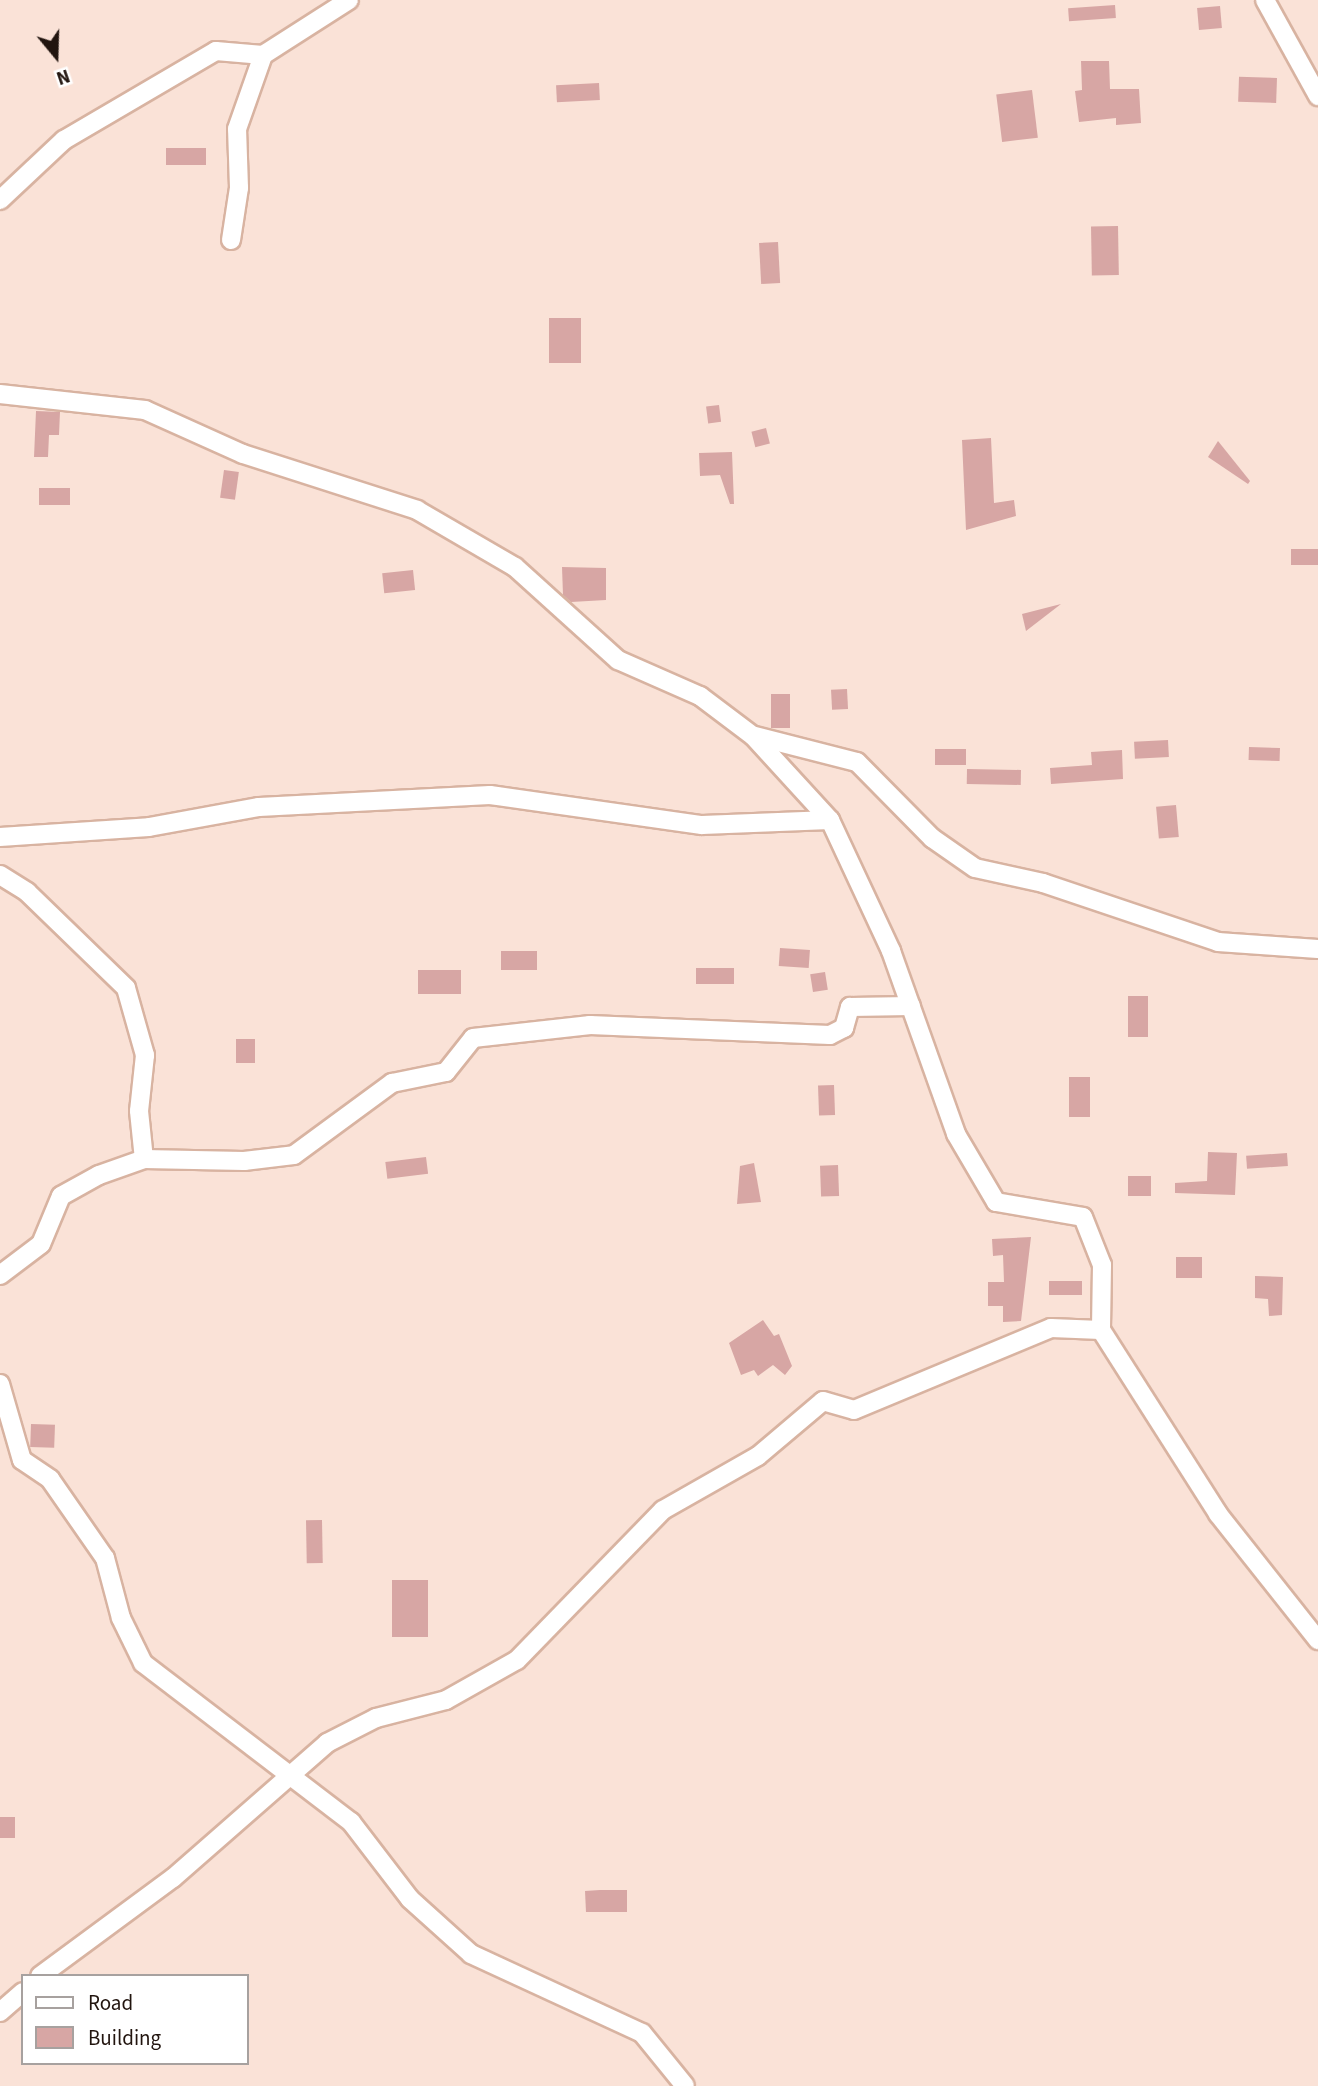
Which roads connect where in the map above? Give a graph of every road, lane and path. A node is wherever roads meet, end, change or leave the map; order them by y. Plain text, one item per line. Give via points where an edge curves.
1 (349, 0) edge
2 (1265, 0) edge
3 (263, 55) junction
4 (1318, 96) edge
5 (0, 200) edge
6 (231, 240) dead end
7 (0, 394) edge
8 (753, 736) junction
9 (830, 820) junction
10 (0, 837) edge
11 (0, 875) edge
12 (1318, 949) edge
13 (911, 1006) junction
14 (144, 1159) junction
15 (0, 1275) edge
16 (1101, 1330) junction
17 (0, 1384) edge
18 (1318, 1640) edge
19 (289, 1774) junction
20 (43, 1974) edge
21 (21, 1994) edge
22 (0, 2012) edge
23 (685, 2086) edge

1 - 3 street
2 - 4 street
3 - 5 street via 216,51 64,140
3 - 6 street via 237,129 239,188
7 - 8 street via 145,410 243,454 368,489 417,510 515,567 618,660 700,696
8 - 9 street
8 - 12 street via 858,762 932,838 975,868 1043,883 1218,942
9 - 10 street via 702,825 491,795 259,807 149,827
9 - 13 street
11 - 14 street via 43,906 126,988 145,1055 139,1111
13 - 14 street via 850,1006 844,1028 830,1035 590,1025 472,1038 446,1072 392,1083 295,1155 244,1161
13 - 16 street via 956,1134 996,1202 1083,1217 1102,1265
14 - 15 street via 61,1196 41,1244
16 - 18 street via 1218,1514
16 - 19 street via 1051,1328 854,1410 824,1401 758,1456 663,1510 517,1660 446,1700 376,1718 327,1743
17 - 19 street via 22,1460 50,1479 105,1558 121,1618 143,1663
19 - 20 street via 173,1878
19 - 23 street via 351,1822 410,1899 471,1954 642,2033
21 - 22 street

